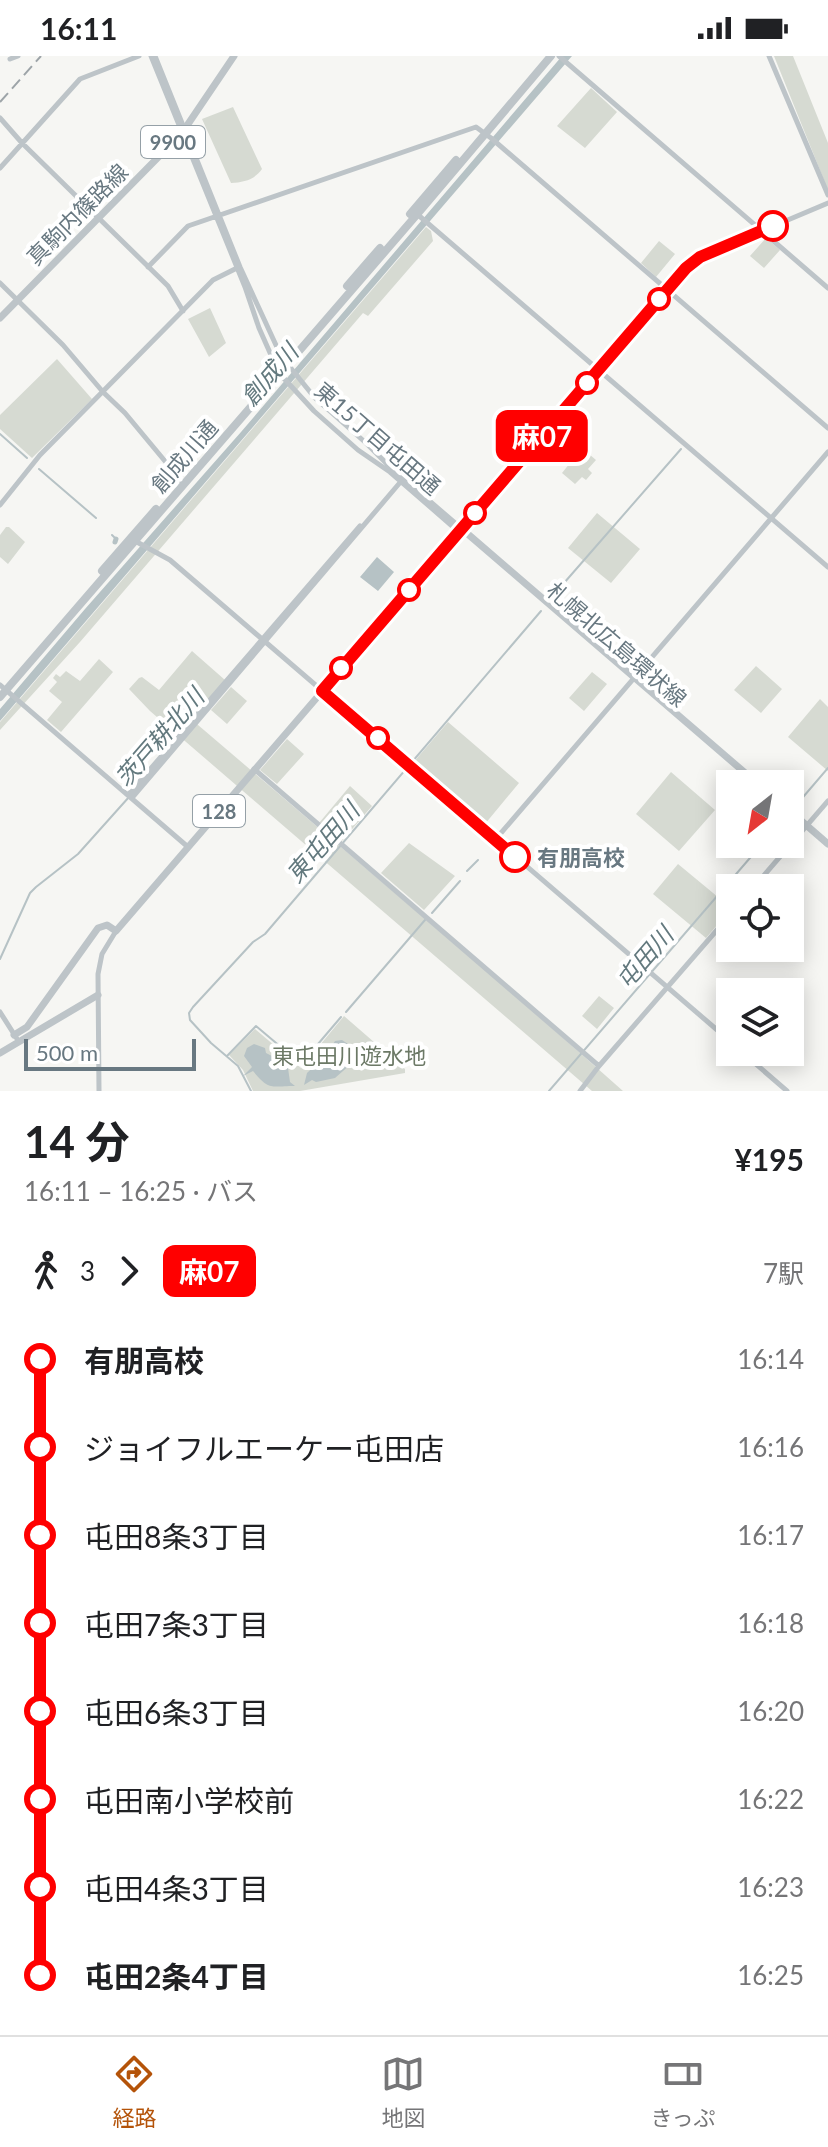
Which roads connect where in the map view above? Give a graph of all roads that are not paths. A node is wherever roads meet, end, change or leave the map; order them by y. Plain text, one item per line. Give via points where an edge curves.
1 (18, 56) edge
2 (139, 56) edge
3 (153, 56) edge
4 (234, 56) edge
5 (548, 56) edge
6 (559, 56) edge
7 (769, 56) edge
8 (10, 59) dead end
9 (0, 118) edge
10 (183, 131) junction
11 (486, 134) junction
12 (22, 143) junction
13 (0, 168) edge
14 (828, 195) edge
15 (828, 203) edge
16 (417, 214) junction
17 (218, 216) junction
18 (99, 218) junction
19 (762, 231) junction
20 (148, 267) junction
21 (238, 267) junction
22 (0, 283) edge
23 (828, 288) edge
24 (667, 290) junction
25 (18, 300) junction
26 (183, 311) junction
27 (0, 318) edge
28 (283, 369) junction
29 (598, 370) junction
30 (103, 392) junction
31 (828, 428) edge
32 (828, 452) edge
33 (402, 480) junction
34 (182, 482) junction
35 (0, 505) edge
36 (771, 518) junction
37 (460, 530) junction
38 (136, 541) junction
39 (828, 567) edge
40 (264, 640) junction
41 (633, 679) junction
42 (4, 690) edge
43 (322, 691) junction
44 (254, 769) junction
45 (739, 770) edge
46 (130, 797) junction
47 (828, 801) edge
48 (806, 828) junction
49 (495, 840) junction
50 (188, 847) junction
51 (828, 847) edge
52 (765, 874) edge
53 (116, 931) junction
54 (716, 931) edge
55 (667, 987) junction
56 (98, 995) junction
57 (0, 1012) edge
58 (716, 1029) edge
59 (17, 1038) junction
60 (0, 1053) edge
61 (599, 1066) junction
62 (758, 1066) edge
63 (99, 1091) edge
64 (580, 1091) edge
65 (787, 1091) edge

1 - 8 street
2 - 12 street via 80,79
3 - 10 street, 東15丁目屯田通
4 - 10 main road, 真駒内篠路線 / 9900
5 - 11 highway, 創成川通
6 - 19 street
7 - 14 street
9 - 12 street
10 - 17 street, 東15丁目屯田通
10 - 18 main road, 真駒内篠路線 / 9900
11 - 16 highway, 創成川通
11 - 17 street via 472,128
11 - 24 street
12 - 13 street
12 - 18 street
15 - 19 street
16 - 28 highway, 創成川通
16 - 29 street
17 - 20 street via 188,226
17 - 21 street, 東15丁目屯田通
18 - 20 street
18 - 25 main road, 真駒内篠路線 / 9900
19 - 23 street
19 - 24 street via 700,257
20 - 26 street
21 - 26 street via 213,280
21 - 28 street, 東15丁目屯田通
21 - 28 street, 東15丁目屯田通 via 259,328
22 - 25 street
24 - 29 street
24 - 31 street
25 - 27 main road, 真駒内篠路線 / 9900
25 - 30 street
26 - 30 street
28 - 33 street, 東15丁目屯田通
28 - 33 street, 東15丁目屯田通 via 314,411
28 - 34 highway, 創成川通
29 - 36 street
29 - 37 street
30 - 34 street
30 - 35 street via 40,455
32 - 36 street
33 - 37 street, 東15丁目屯田通
33 - 40 street
34 - 38 highway, 創成川通
36 - 39 street
36 - 41 street
37 - 41 main road, 札幌北広島環状線
37 - 41 main road, 札幌北広島環状線
37 - 43 main road, 128
38 - 40 street via 170,560
38 - 42 highway, 創成川通
40 - 43 street
40 - 46 street
41 - 45 main road, 札幌北広島環状線
41 - 49 street
42 - 46 street
43 - 44 main road, 128
43 - 49 street
44 - 50 main road, 128
44 - 61 street
46 - 50 street
47 - 48 street
48 - 51 main road
48 - 52 street
49 - 55 street
50 - 53 main road, 128
53 - 56 street via 102,954
53 - 59 main road, 128 via 107,925 98,928
54 - 55 street
55 - 58 street
55 - 61 street
56 - 59 main road, 128
56 - 63 street
57 - 59 street
59 - 60 main road, 128
61 - 64 street
62 - 65 street

